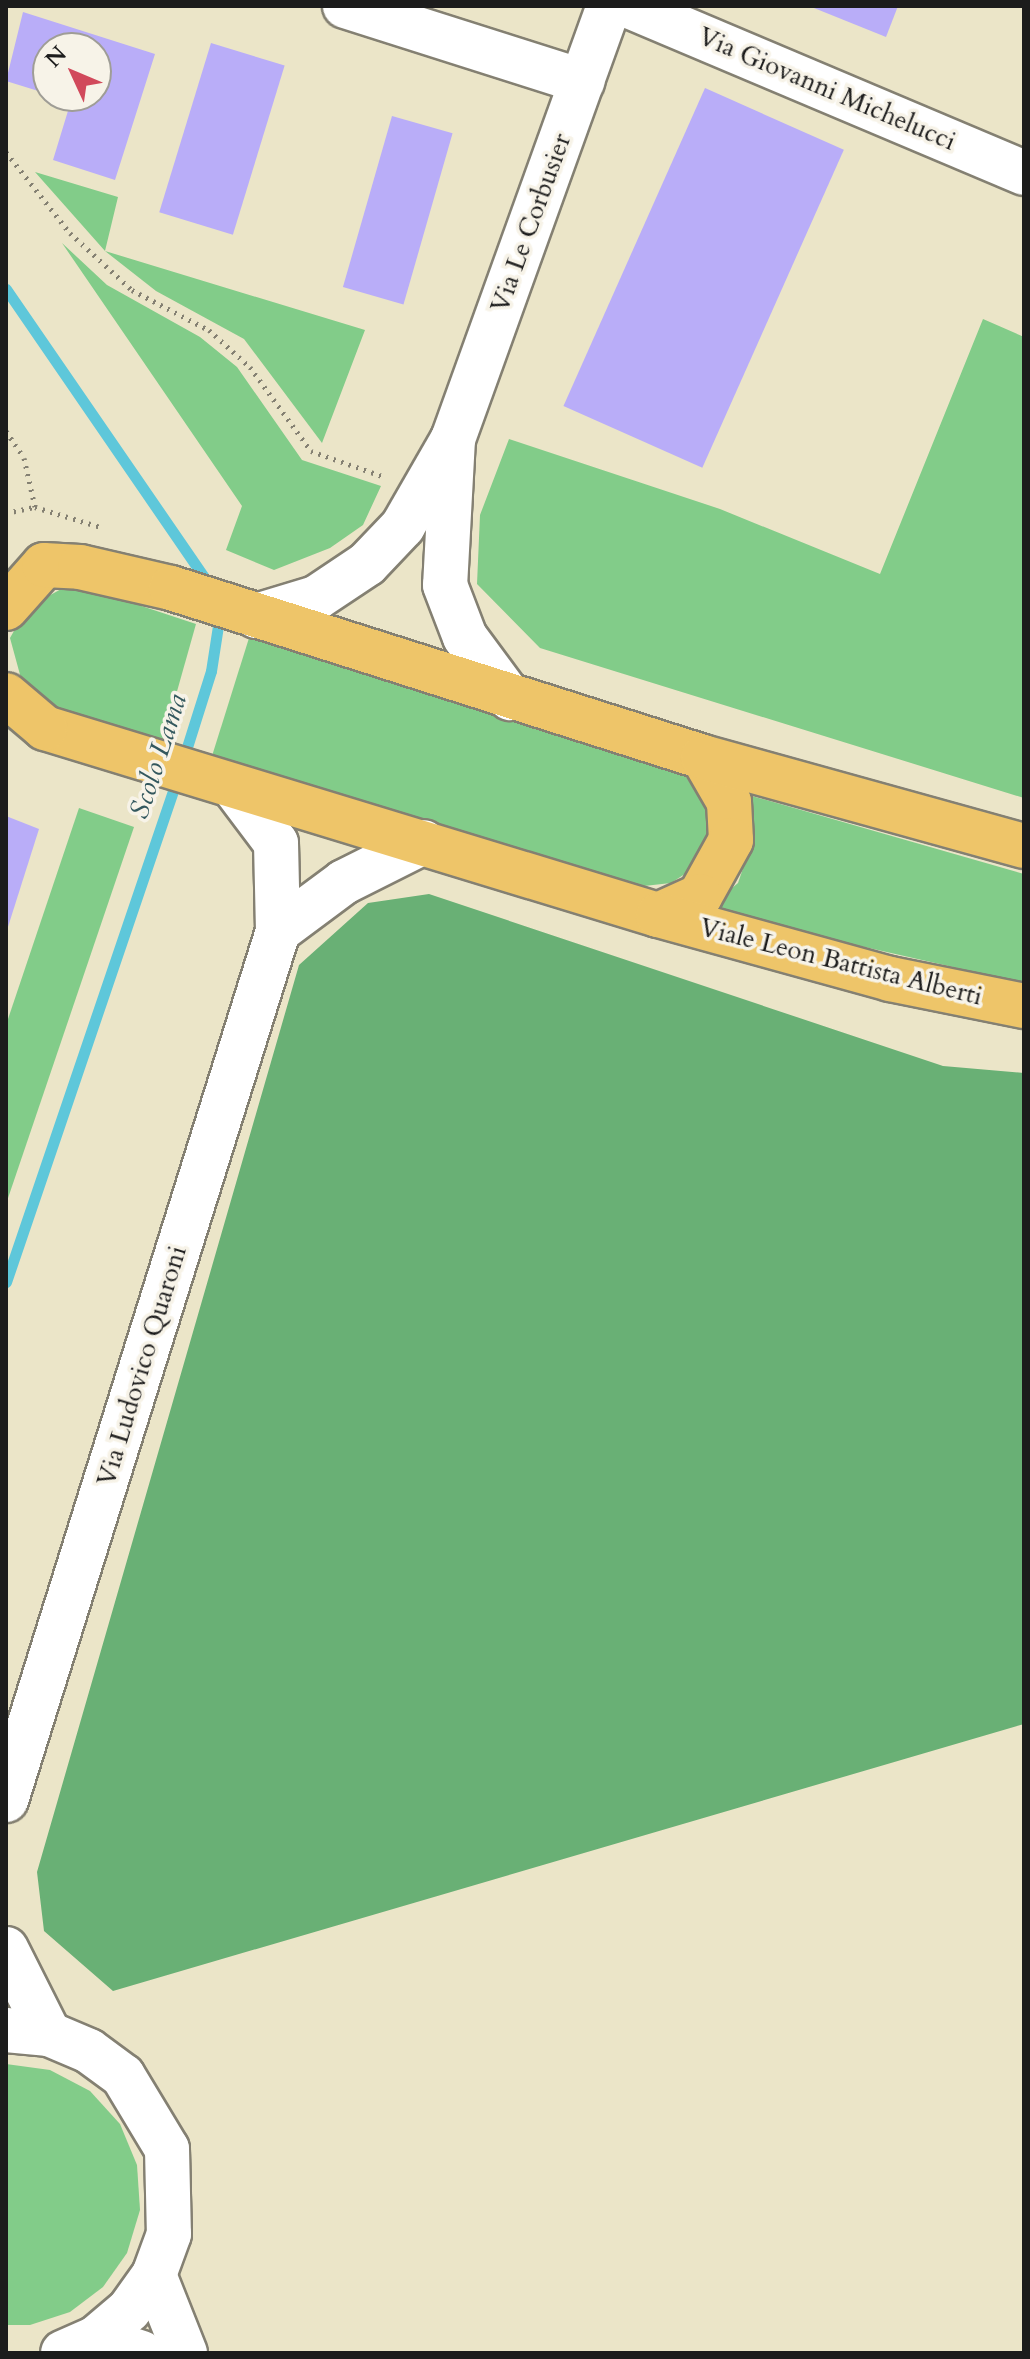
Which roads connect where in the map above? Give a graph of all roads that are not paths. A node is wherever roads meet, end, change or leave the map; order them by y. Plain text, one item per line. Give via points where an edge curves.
1 (345, 6) edge
2 (609, 6) edge
3 (629, 6) edge
4 (582, 81) junction
5 (1024, 173) edge
6 (453, 439) junction
7 (25, 563) edge
8 (6, 608) edge
9 (256, 616) junction
10 (6, 695) edge
11 (510, 698) junction
12 (26, 722) edge
13 (703, 757) junction
14 (233, 786) junction
15 (424, 842) junction
16 (1024, 846) edge
17 (658, 915) junction
18 (278, 931) junction
19 (1024, 1006) edge
20 (6, 1800) edge
21 (6, 1949) edge
22 (6, 2030) edge
23 (49, 2034) junction
24 (154, 2275) junction
25 (80, 2346) edge
26 (142, 2353) edge
27 (185, 2353) edge

1 - 4 street
2 - 4 street, Via Le Corbusier
3 - 5 street, Via Giovanni Michelucci
4 - 6 street, Via Le Corbusier
6 - 9 street, Via Le Corbusier via 403,526 367,564 316,598
6 - 11 street, Via Le Corbusier via 445,585 465,637
7 - 8 main road
7 - 9 main road via 171,588
9 - 11 main road
10 - 12 main road
11 - 13 main road
12 - 14 main road
13 - 16 main road
13 - 17 main road via 729,802 731,840 700,896
14 - 15 main road, Viale Leon Battista Alberti
14 - 18 street, Via Ludovico Quaroni via 276,843
15 - 17 main road, Viale Leon Battista Alberti
15 - 18 street via 344,882
17 - 19 main road, Viale Leon Battista Alberti via 890,979
18 - 20 street, Via Ludovico Quaroni
21 - 23 street
22 - 23 street
23 - 24 street via 123,2076 167,2149 169,2234
24 - 25 street
24 - 27 street
25 - 26 street

